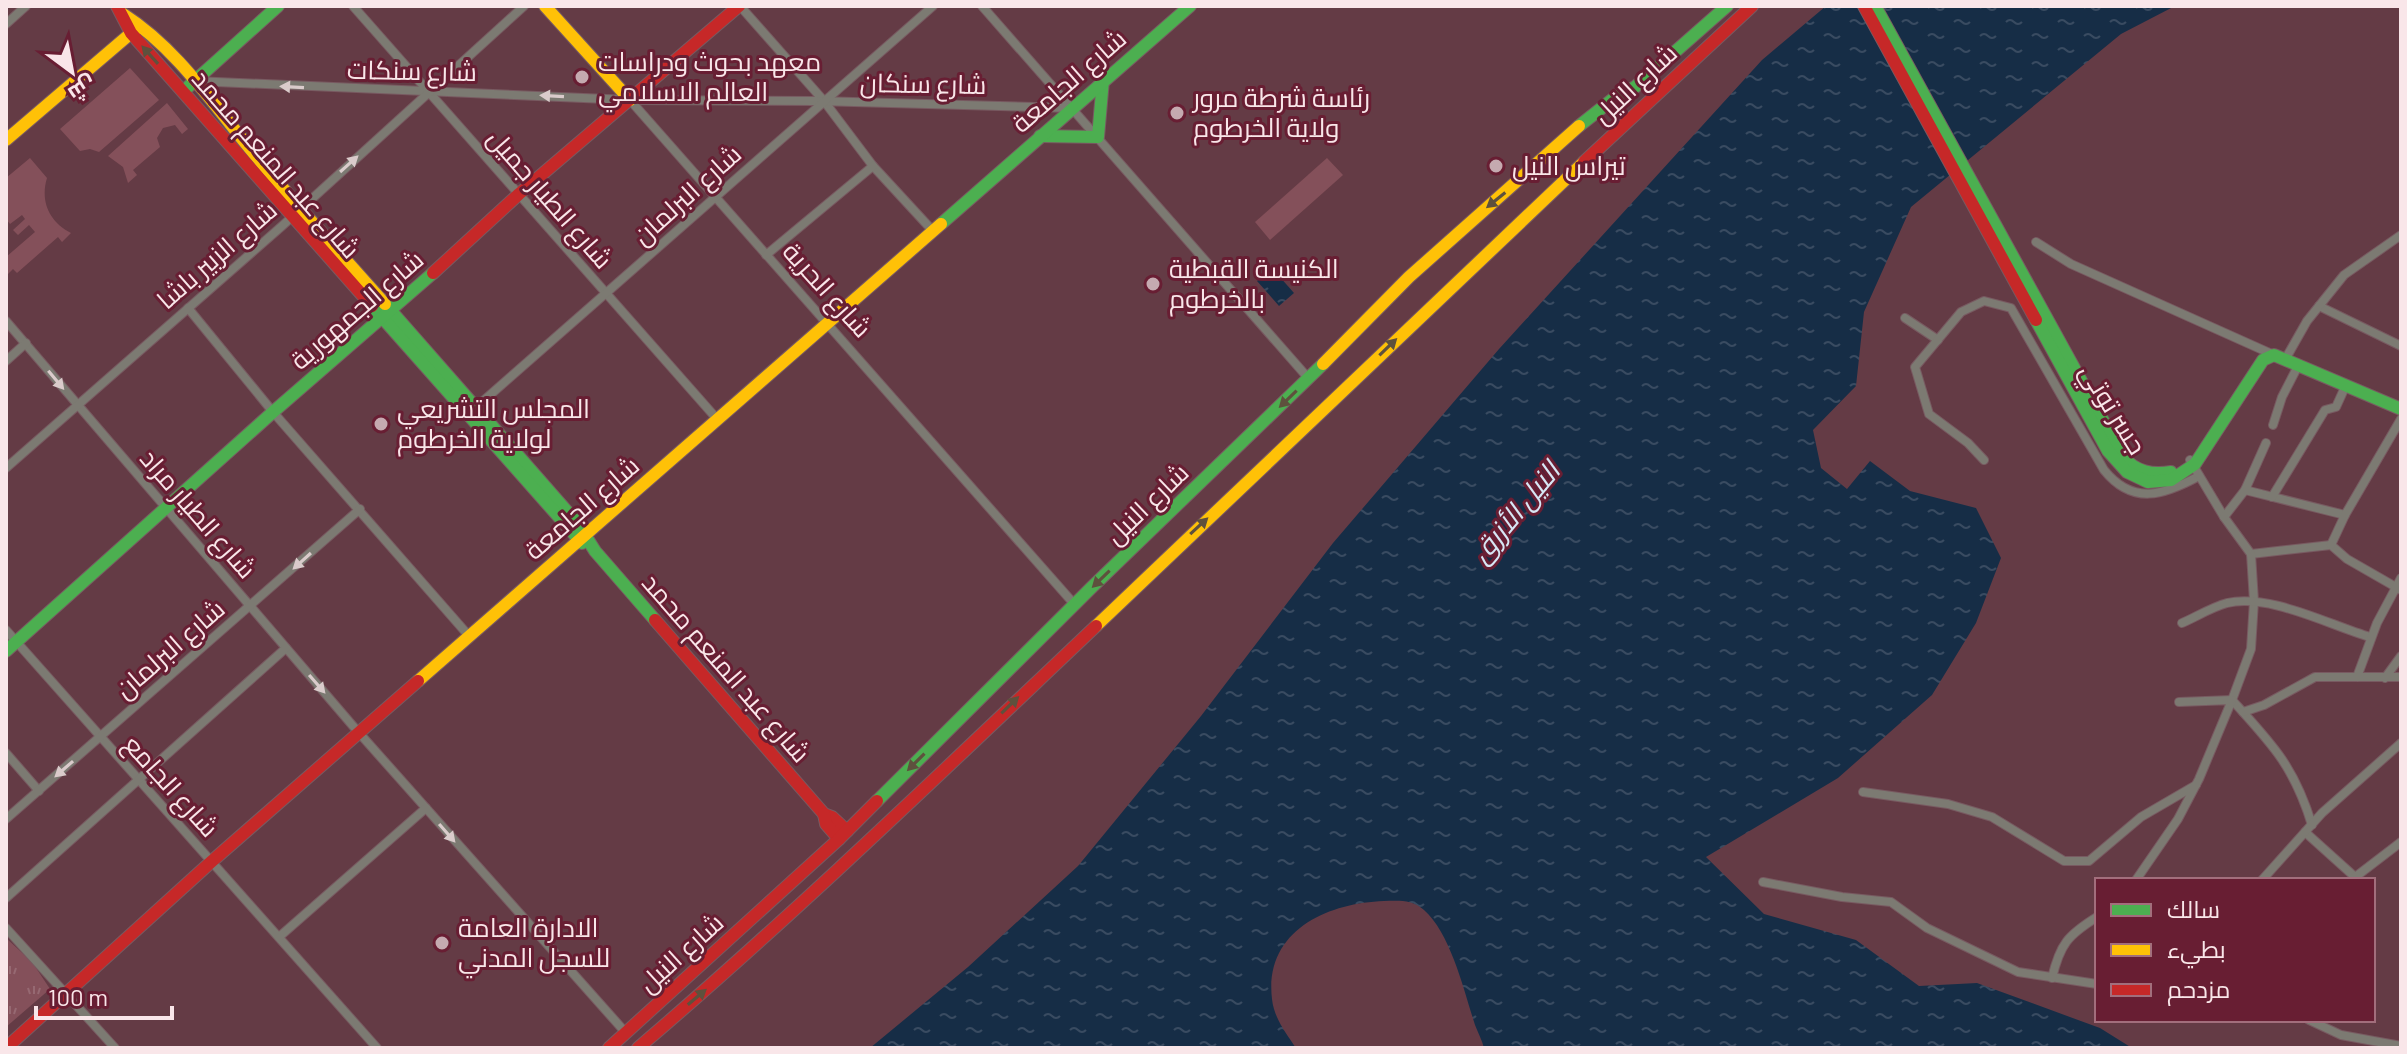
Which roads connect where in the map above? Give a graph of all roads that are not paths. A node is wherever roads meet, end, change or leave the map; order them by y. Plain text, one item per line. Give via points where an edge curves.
1 (26, 6) edge
2 (278, 6) edge
3 (353, 6) edge
4 (524, 6) edge
5 (545, 6) edge
6 (739, 6) edge
7 (933, 6) edge
8 (982, 6) edge
9 (1190, 6) edge
10 (1727, 6) edge
11 (1752, 6) edge
12 (1864, 6) edge
13 (1875, 6) edge
14 (120, 10) edge
15 (6, 24) edge
16 (142, 24) junction
17 (131, 33) junction
18 (1103, 80) junction
19 (194, 81) junction
20 (183, 92) junction
21 (428, 93) junction
22 (630, 100) junction
23 (824, 101) junction
24 (1072, 108) junction
25 (1040, 136) junction
26 (1098, 137) junction
27 (6, 140) edge
28 (247, 156) junction
29 (873, 166) junction
30 (519, 194) junction
31 (715, 198) junction
32 (296, 213) junction
33 (932, 230) junction
34 (2401, 235) edge
35 (2036, 242) dead end
36 (766, 255) junction
37 (607, 294) junction
38 (2319, 306) junction
39 (188, 308) junction
40 (387, 315) junction
41 (1905, 318) dead end
42 (6, 321) edge
43 (827, 323) junction
44 (1938, 340) junction
45 (26, 343) junction
46 (2401, 346) edge
47 (2274, 357) junction
48 (6, 361) edge
49 (2299, 364) junction
50 (1309, 379) junction
51 (2346, 385) junction
52 (77, 404) junction
53 (2401, 409) edge
54 (472, 411) junction
55 (273, 412) junction
56 (717, 419) junction
57 (2401, 419) edge
58 (2273, 425) dead end
59 (2266, 443) dead end
60 (2112, 448) junction
61 (1984, 460) dead end
62 (2194, 467) junction
63 (6, 468) edge
64 (2245, 490) junction
65 (2272, 497) junction
66 (166, 507) junction
67 (360, 509) junction
68 (2345, 515) junction
69 (2224, 517) junction
70 (582, 537) junction
71 (2331, 545) junction
72 (2251, 554) junction
73 (2401, 578) edge
74 (2398, 590) edge
75 (2254, 601) junction
76 (1075, 605) junction
77 (251, 606) junction
78 (2182, 623) dead end
79 (6, 630) edge
80 (469, 636) junction
81 (2370, 637) junction
82 (17, 641) junction
83 (286, 648) junction
84 (6, 651) edge
85 (2401, 656) edge
86 (2357, 677) junction
87 (2401, 677) edge
88 (2385, 678) junction
89 (2232, 700) junction
90 (2179, 702) dead end
91 (2243, 712) junction
92 (359, 732) junction
93 (100, 737) junction
94 (2400, 745) edge
95 (6, 753) edge
96 (139, 779) junction
97 (2196, 785) junction
98 (39, 791) junction
99 (1863, 792) dead end
100 (426, 808) junction
101 (6, 819) edge
102 (2308, 828) junction
103 (843, 835) junction
104 (2401, 842) edge
105 (211, 862) junction
106 (2137, 878) edge
107 (2264, 878) edge
108 (2353, 878) edge
109 (2355, 878) edge
110 (1763, 882) dead end
111 (6, 898) edge
112 (2095, 918) edge
113 (749, 921) junction
114 (6, 928) edge
115 (279, 937) junction
116 (760, 943) junction
117 (2052, 978) junction
118 (2095, 984) edge
119 (66, 993) junction
120 (2313, 1022) edge
121 (626, 1033) junction
122 (2401, 1046) edge
123 (6, 1048) edge
124 (115, 1048) edge
125 (377, 1048) edge
126 (609, 1048) edge
127 (638, 1048) edge

1 - 15 street
2 - 19 main road
3 - 21 street, شارع الطيار جميل
4 - 21 street, شارع الزبير باشا
5 - 22 main road, شارع الحرية
6 - 22 main road, شارع الجمهورية
6 - 23 street
7 - 23 street, شارع البرلمان
8 - 24 street
9 - 18 main road, شارع الجامعة
10 -> 50 main road, شارع النيل via 1463,227
116 -> 11 main road, شارع النيل
12 - 60 main road, جسر توتي
13 - 60 main road, جسر توتي
14 - 16 main road, شارع عبد المنعم محمد
14 - 17 main road, شارع عبد المنعم محمد
16 - 17 main road
16 - 19 main road, شارع عبد المنعم محمد
20 -> 17 main road, شارع عبد المنعم محمد
17 - 27 main road
18 - 24 main road, شارع الجامعة
18 - 26 main road
19 - 20 main road
21 -> 19 street, شارع سنكات
19 - 28 main road, شارع عبد المنعم محمد
20 - 28 main road, شارع عبد المنعم محمد
22 -> 21 street, شارع سنكات
21 - 30 street, شارع الطيار جميل
32 -> 21 street, شارع الزبير باشا
22 - 23 street, شارع سنكان
22 - 30 main road, شارع الجمهورية
22 - 31 street, شارع الحرية
23 - 24 street, شارع سنكان
23 - 29 street
23 - 31 street, شارع البرلمان
24 - 25 main road, شارع الجامعة
24 - 26 street
25 - 26 main road
25 - 33 main road, شارع الجامعة
26 - 50 street
28 - 32 main road, شارع عبد المنعم محمد
29 - 33 street
29 - 36 street
30 - 37 street, شارع الطيار جميل
30 - 40 main road, شارع الجمهورية
31 - 36 street, شارع الحرية
31 - 37 street, شارع البرلمان
32 - 39 street, شارع الزبير باشا
32 - 40 main road, شارع عبد المنعم محمد
33 - 43 main road, شارع الجامعة
34 - 38 street via 2344,275
35 - 47 street via 2071,264
36 - 43 street, شارع الحرية
37 - 54 street, شارع البرلمان
37 - 56 street, شارع الطيار جميل
38 - 46 street
38 - 47 street
39 - 52 street, شارع الزبير باشا
39 - 55 street
40 - 54 main road, شارع عبد المنعم محمد
40 - 55 main road, شارع الجمهورية
41 - 44 street
42 - 45 street, شارع الطيار مراد
43 - 56 main road, شارع الجامعة
43 - 76 street, شارع الحرية
44 - 61 street via 1915,367 1929,414
44 - 62 street via 1961,312 1984,301 2011,308 2114,481 2134,492 2169,492
45 - 48 street
45 -> 52 street, شارع الطيار مراد
47 - 49 main road
47 - 62 main road
49 - 51 main road
49 - 58 street
50 -> 76 main road, شارع النيل
51 - 53 main road
51 - 65 street
52 - 63 street, شارع الزبير باشا
52 - 66 street, شارع الطيار مراد
54 - 70 main road, شارع عبد المنعم محمد
55 - 66 main road, شارع الجمهورية
55 - 67 street
56 - 70 main road, شارع الجامعة
57 - 68 street
59 - 64 street
60 - 62 main road, جسر توتي via 2124,472 2148,482 2169,481
62 - 69 street
64 - 65 street
64 - 69 street
65 - 68 street
66 - 77 street, شارع الطيار مراد
66 - 82 main road, شارع الجمهورية
67 -> 77 street, شارع البرلمان
67 - 80 street
68 - 71 street
69 - 72 street
70 - 80 main road, شارع الجامعة
70 - 103 main road, شارع عبد المنعم محمد
71 - 72 street
71 - 74 street
72 - 75 street
73 - 74 street
74 - 81 street
75 - 78 street via 2227,603
75 - 81 street
75 - 89 street via 2251,649
76 -> 103 main road, شارع النيل
77 - 83 street, شارع الطيار مراد
77 - 93 street, شارع البرلمان
79 - 82 street, شارع الجامع
80 - 92 main road, شارع الجامعة
81 - 86 street
82 - 84 main road, شارع الجمهورية
82 - 93 street, شارع الجامع
83 -> 92 street, شارع الطيار مراد
83 - 96 street
85 - 88 street
86 - 88 street
86 - 91 street via 2315,677
87 - 88 street
89 - 90 street
89 - 91 street
89 - 97 street
91 - 102 street via 2286,762 2305,804
92 - 100 street, شارع الطيار مراد
92 - 105 main road, شارع الجامعة
93 - 96 street, شارع الجامع
93 -> 98 street, شارع البرلمان
94 - 102 street
95 - 98 street
96 - 105 street, شارع الجامع
96 - 111 street
97 - 99 street via 2141,817 2089,861 2064,861 1992,817 1963,808
97 - 106 street
98 - 101 street, شارع البرلمان
100 - 115 street
100 -> 121 street, شارع الطيار مراد
102 - 107 street
102 - 108 street
103 - 113 main road, شارع النيل
104 - 109 street
105 - 115 street, شارع الجامع
105 - 119 main road, شارع الجامعة
110 - 117 street via 1891,902 1968,949 2018,972
112 - 117 street via 2071,933
113 - 116 main road via 746,937
113 - 121 main road, شارع النيل
114 - 119 street
115 - 125 street, شارع الجامع
127 -> 116 main road, شارع النيل
117 - 118 street
119 - 123 main road, شارع الجامعة
119 - 124 street
120 - 122 street via 2341,1035
121 - 126 main road, شارع النيل

